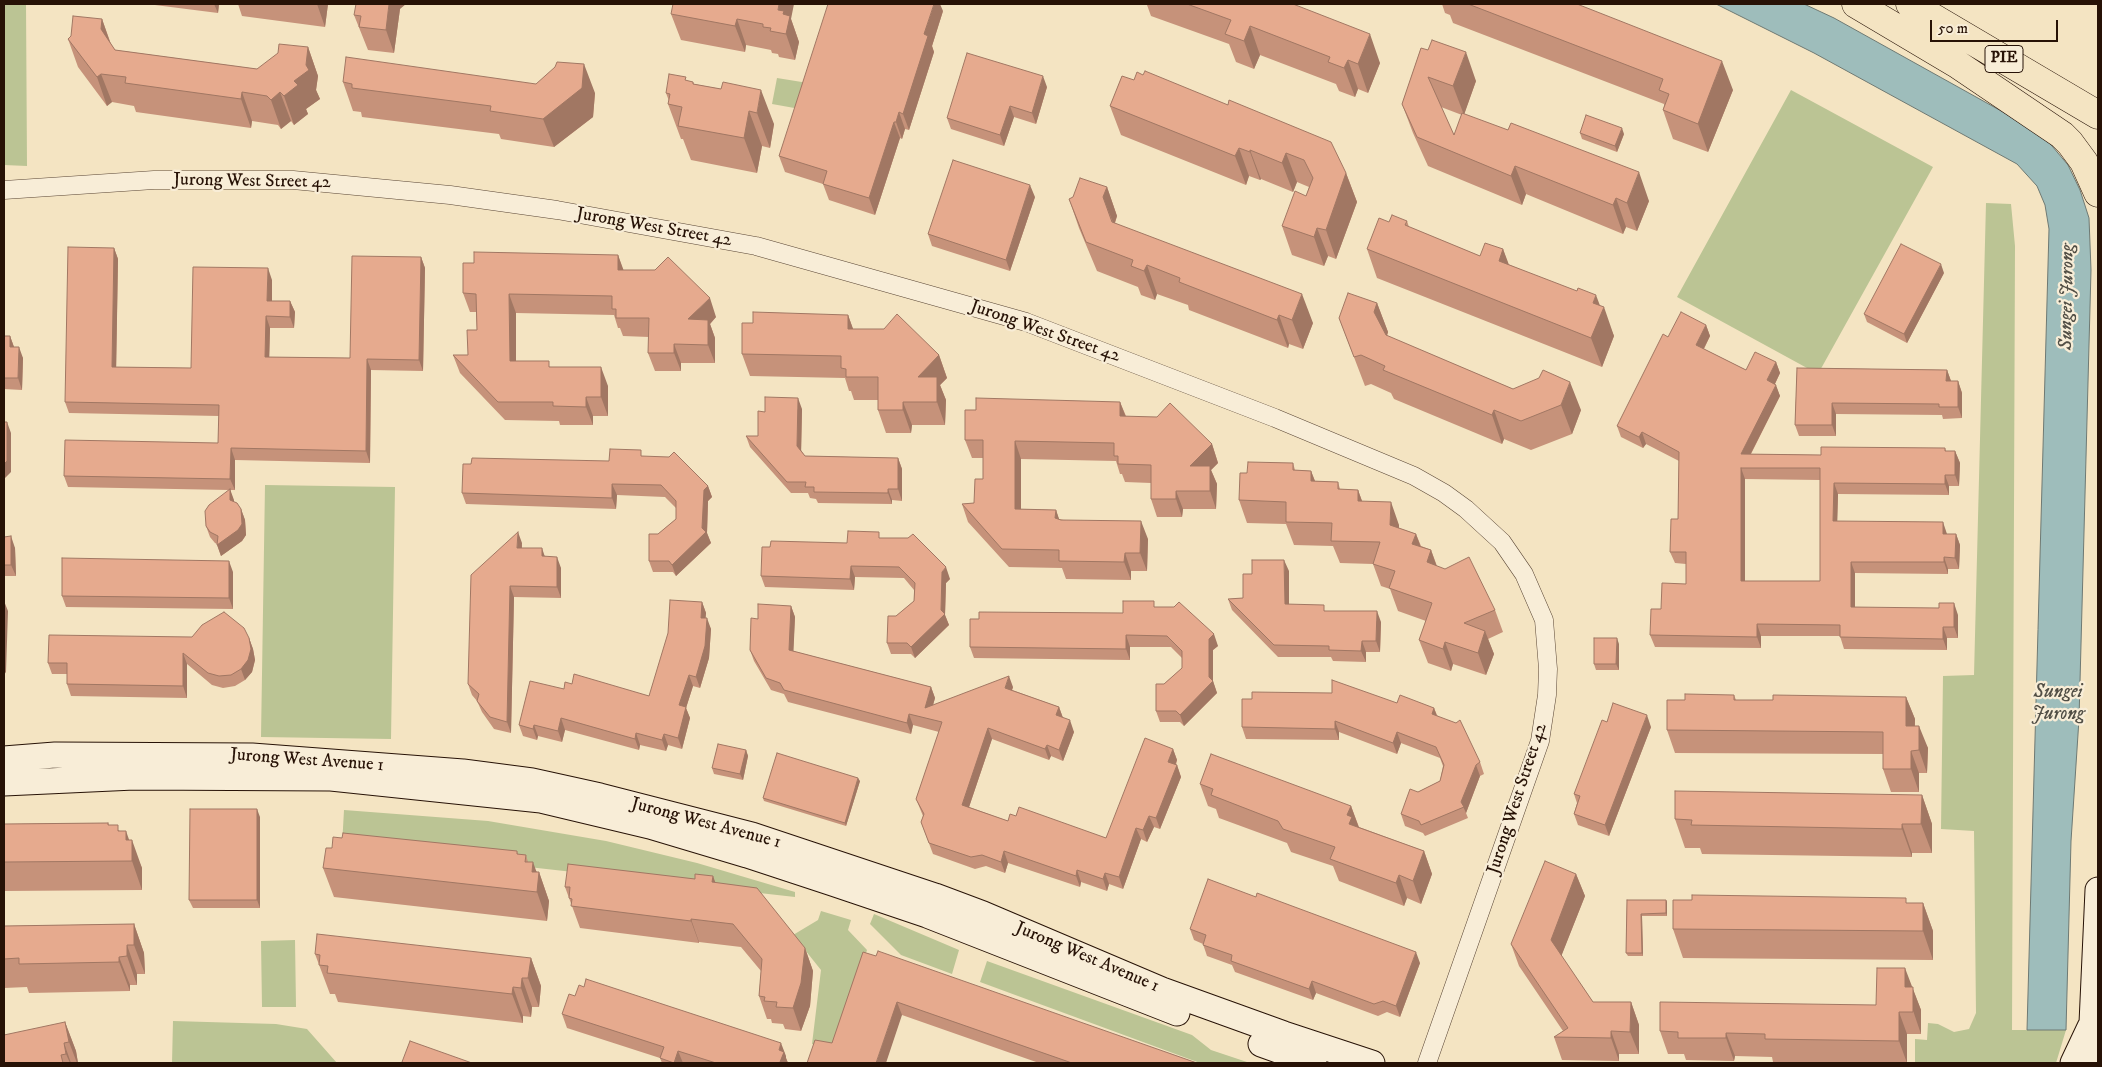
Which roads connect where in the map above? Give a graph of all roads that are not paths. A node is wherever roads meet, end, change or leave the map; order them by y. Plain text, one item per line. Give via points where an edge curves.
1 (1856, 4) edge
2 (1910, 4) edge
3 (2098, 115) edge
4 (4, 190) edge
5 (2098, 194) edge
6 (4, 758) edge
7 (4, 784) edge
8 (2098, 890) edge
9 (2092, 1023) junction
10 (1314, 1063) edge
11 (1372, 1063) edge
12 (1427, 1063) edge
13 (2073, 1063) edge
14 (2094, 1063) edge

1 - 5 highway via 1957,64 2062,135 2084,162
2 - 3 highway, PIE
4 - 12 street, Jurong West Street 42 via 154,180 294,180 558,210 756,246 1026,322 1292,425 1414,476 1444,493 1502,542 1524,574 1544,620 1548,669 1540,741
6 - 11 street, Jurong West Avenue 1 via 55,755 252,756 462,772 532,781 600,796 752,835 907,886 983,914 1170,993
7 - 10 street, Jurong West Avenue 1 via 134,777 331,778 542,800 650,826 738,852 927,915 1118,991
8 - 9 street
9 - 13 street
9 - 14 street

